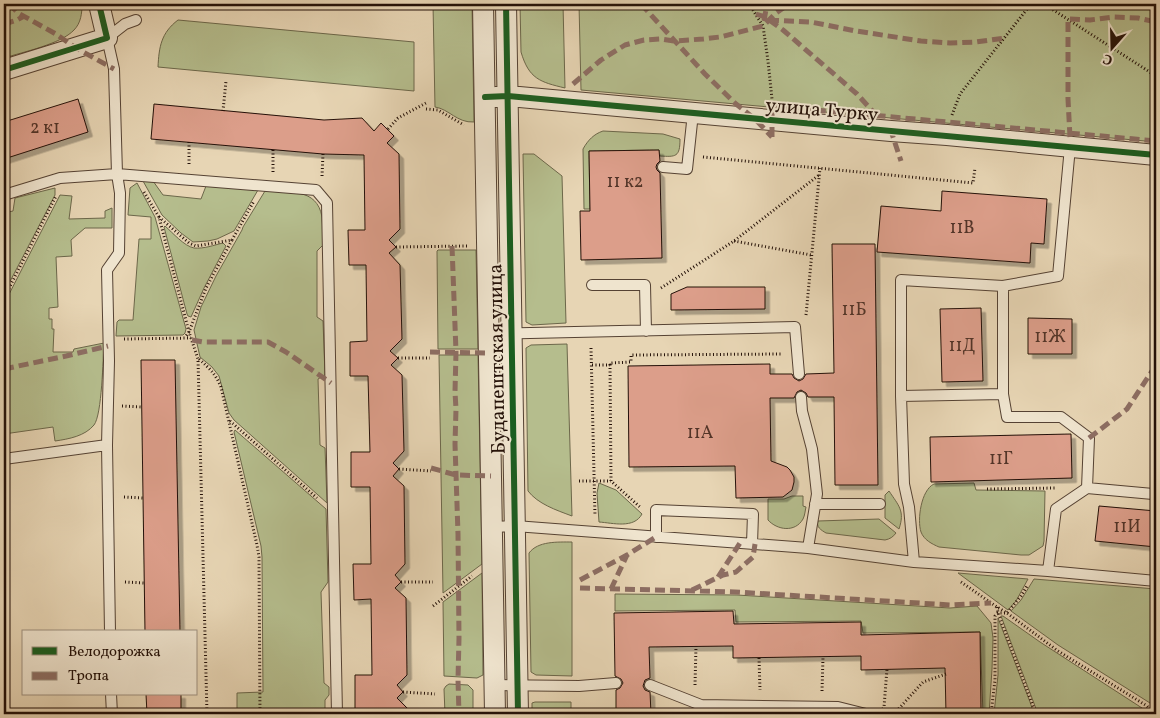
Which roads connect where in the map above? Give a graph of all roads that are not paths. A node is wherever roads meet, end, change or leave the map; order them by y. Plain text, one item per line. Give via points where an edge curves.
1 (99, 4) edge
2 (483, 4) edge
3 (506, 4) edge
4 (136, 20) dead end
5 (107, 38) junction
6 (4, 70) edge
7 (508, 96) junction
8 (485, 97) junction
9 (693, 113) junction
10 (1070, 148) junction
11 (1156, 155) edge
12 (663, 167) dead end
13 (117, 174) junction
14 (4, 195) edge
15 (592, 285) dead end
16 (1003, 286) junction
17 (646, 331) junction
18 (489, 334) junction
19 (512, 334) junction
20 (799, 374) dead end
21 (1003, 394) junction
22 (901, 396) junction
23 (801, 397) dead end
24 (107, 445) junction
25 (4, 459) edge
26 (1087, 488) junction
27 (1153, 494) dead end
28 (815, 504) junction
29 (880, 504) dead end
30 (515, 526) junction
31 (492, 527) junction
32 (656, 537) junction
33 (752, 544) junction
34 (808, 548) junction
35 (914, 562) junction
36 (1048, 571) junction
37 (1156, 581) edge
38 (110, 630) edge
39 (616, 683) dead end
40 (495, 685) junction
41 (650, 685) dead end
42 (518, 686) junction
43 (111, 696) edge
44 (698, 707) edge
45 (112, 714) edge
46 (337, 714) edge
47 (496, 714) edge
48 (518, 714) edge
49 (866, 714) edge

1 - 5 street
2 - 8 street, Будапештская улица
3 - 7 street, Будапештская улица
4 - 5 lane
5 - 6 street
5 - 13 lane via 114,69
7 - 8 street, улица Турку
7 - 9 street, улица Турку
7 - 19 street, Будапештская улица
8 - 18 street, Будапештская улица
9 - 10 street, улица Турку
9 - 12 lane via 687,169
10 - 11 street, улица Турку
10 - 16 lane via 1058,276
13 - 14 lane via 60,178
13 - 24 lane via 120,193 119,252 107,270
13 - 46 lane via 316,190 327,203
15 - 17 lane via 645,285
16 - 21 lane
16 - 22 lane via 901,280
17 - 19 lane
17 - 20 lane via 796,327
18 - 19 lane
18 - 31 street, Будапештская улица
19 - 30 street, Будапештская улица
21 - 22 lane
21 - 26 lane via 1007,417 1061,417 1089,438
22 - 35 lane via 904,484
23 - 28 lane via 812,448 817,494
24 - 25 lane
24 - 38 lane
26 - 27 lane
26 - 36 lane via 1056,509
28 - 29 lane
28 - 34 lane
30 - 31 lane
30 - 32 lane
30 - 42 street, Будапештская улица
31 - 40 street, Будапештская улица
32 - 33 lane
32 - 33 lane via 656,510 753,514
33 - 34 lane
34 - 35 lane
35 - 36 lane
36 - 37 lane
39 - 42 lane
40 - 42 lane
40 - 47 street, Будапештская улица
41 - 44 lane
42 - 48 street, Будапештская улица
43 - 45 lane
44 - 49 lane via 838,706

